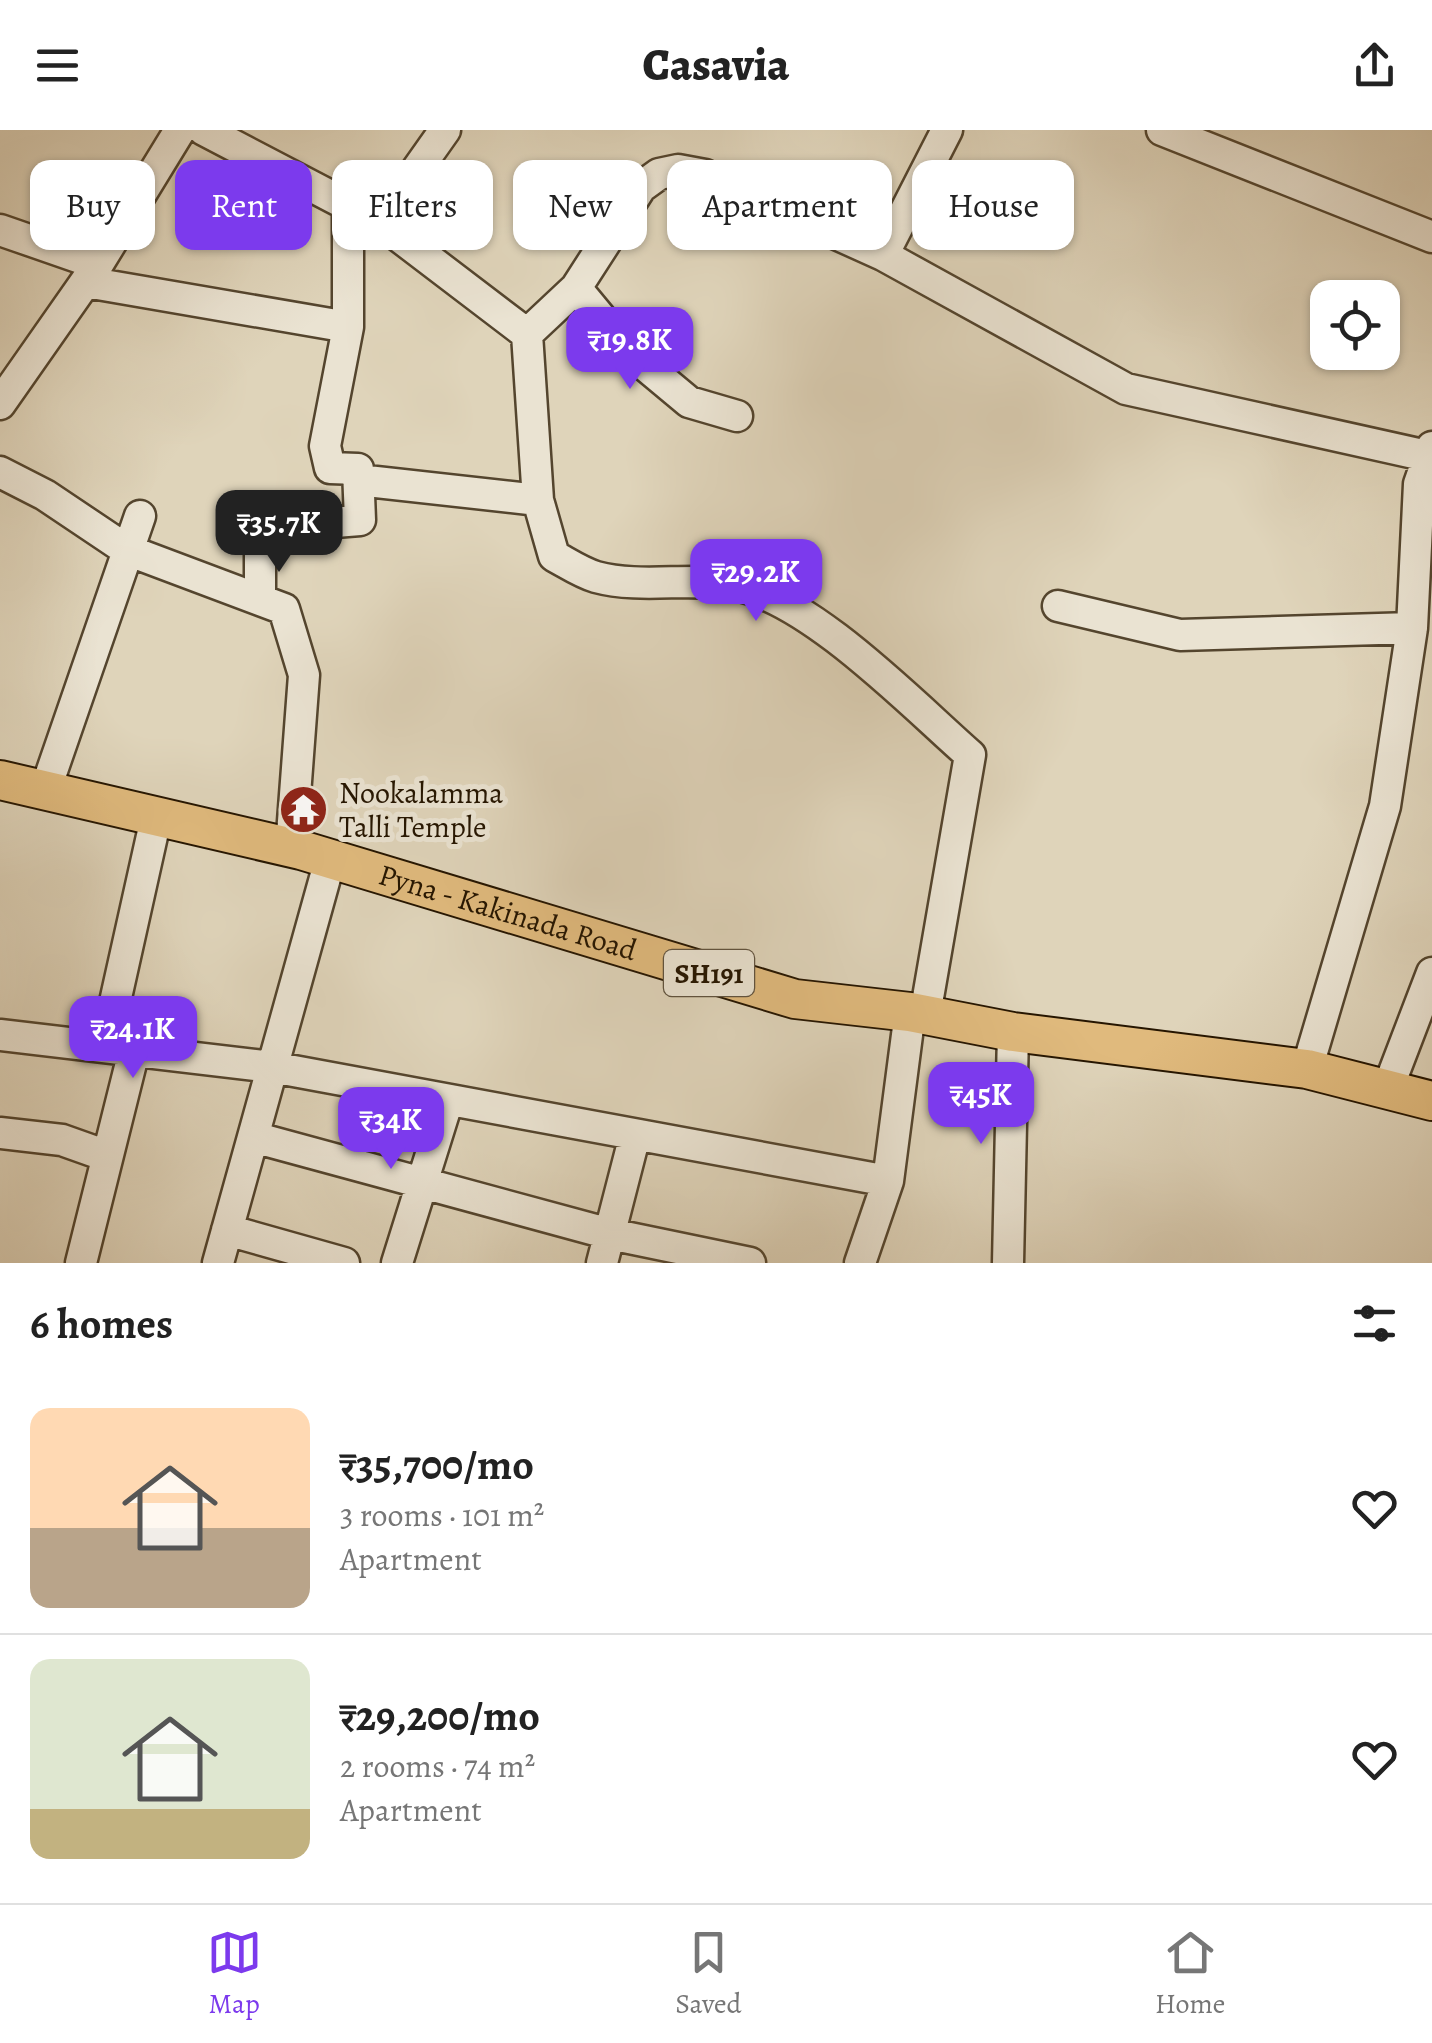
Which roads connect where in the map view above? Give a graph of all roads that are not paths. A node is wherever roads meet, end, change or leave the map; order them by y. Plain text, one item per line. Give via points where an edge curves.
1 (180, 130) edge
2 (204, 130) edge
3 (445, 130) edge
4 (947, 130) edge
5 (1162, 130) edge
6 (424, 160) edge
7 (332, 198) edge
8 (0, 230) edge
9 (1432, 237) edge
10 (348, 250) edge
11 (417, 250) edge
12 (883, 255) junction
13 (92, 273) junction
14 (576, 288) junction
15 (348, 326) junction
16 (527, 334) junction
17 (0, 404) edge
18 (737, 416) dead end
19 (1430, 454) edge
20 (0, 472) edge
21 (358, 480) junction
22 (538, 500) junction
23 (140, 516) dead end
24 (127, 550) junction
25 (260, 600) junction
26 (1058, 606) dead end
27 (1412, 628) junction
28 (0, 780) edge
29 (46, 791) junction
30 (156, 818) junction
31 (292, 848) junction
32 (330, 860) junction
33 (1432, 973) edge
34 (918, 1013) junction
35 (1013, 1032) junction
36 (0, 1035) edge
37 (119, 1049) junction
38 (272, 1068) junction
39 (1307, 1069) junction
40 (1388, 1088) junction
41 (448, 1100) junction
42 (1432, 1102) edge
43 (0, 1133) edge
44 (636, 1134) junction
45 (253, 1137) junction
46 (107, 1156) junction
47 (888, 1181) junction
48 (420, 1182) junction
49 (227, 1230) junction
50 (606, 1248) edge
51 (80, 1263) edge
52 (218, 1263) edge
53 (344, 1263) edge
54 (397, 1263) edge
55 (750, 1263) edge
56 (860, 1263) edge
57 (1008, 1263) edge

1 - 13 street
2 - 7 street
3 - 6 street
4 - 12 street
5 - 9 street
8 - 13 street
10 - 15 street
11 - 16 street
12 - 14 street via 705,174 678,170 641,187
12 - 19 street via 1126,389
13 - 15 street
13 - 17 street
14 - 16 street
14 - 18 street via 629,352 689,402
15 - 21 street via 324,446 330,468 358,469
16 - 22 street
19 - 27 street via 1419,484
20 - 24 street
21 - 22 street
21 - 25 street via 360,520 260,528
22 - 34 street via 554,556 594,576 735,584 772,598 832,634 970,755
23 - 24 street
24 - 25 street
24 - 29 street
25 - 31 street via 284,609 304,675
26 - 27 street via 1180,635
27 - 39 street via 1385,806
28 - 29 main road, Pyna - Kakinada Road / SH191
29 - 30 main road, Pyna - Kakinada Road / SH191
30 - 31 main road, Pyna - Kakinada Road / SH191
30 - 37 street
31 - 32 main road, Pyna - Kakinada Road / SH191
32 - 34 main road, Pyna - Kakinada Road / SH191 via 795,999
32 - 38 street
33 - 40 street
34 - 35 main road, Pyna - Kakinada Road / SH191
34 - 47 street
35 - 39 main road, Pyna - Kakinada Road / SH191
35 - 57 street
36 - 37 street
37 - 38 street
37 - 46 street
38 - 41 street
38 - 45 street
39 - 40 main road, Pyna - Kakinada Road / SH191
40 - 42 main road, Pyna - Kakinada Road / SH191
41 - 44 street
41 - 48 street
43 - 46 street via 62,1140
44 - 47 street
44 - 50 street
45 - 48 street
45 - 49 street
46 - 51 street
47 - 56 street
48 - 50 street
48 - 54 street
49 - 52 street
49 - 53 street
50 - 55 street

